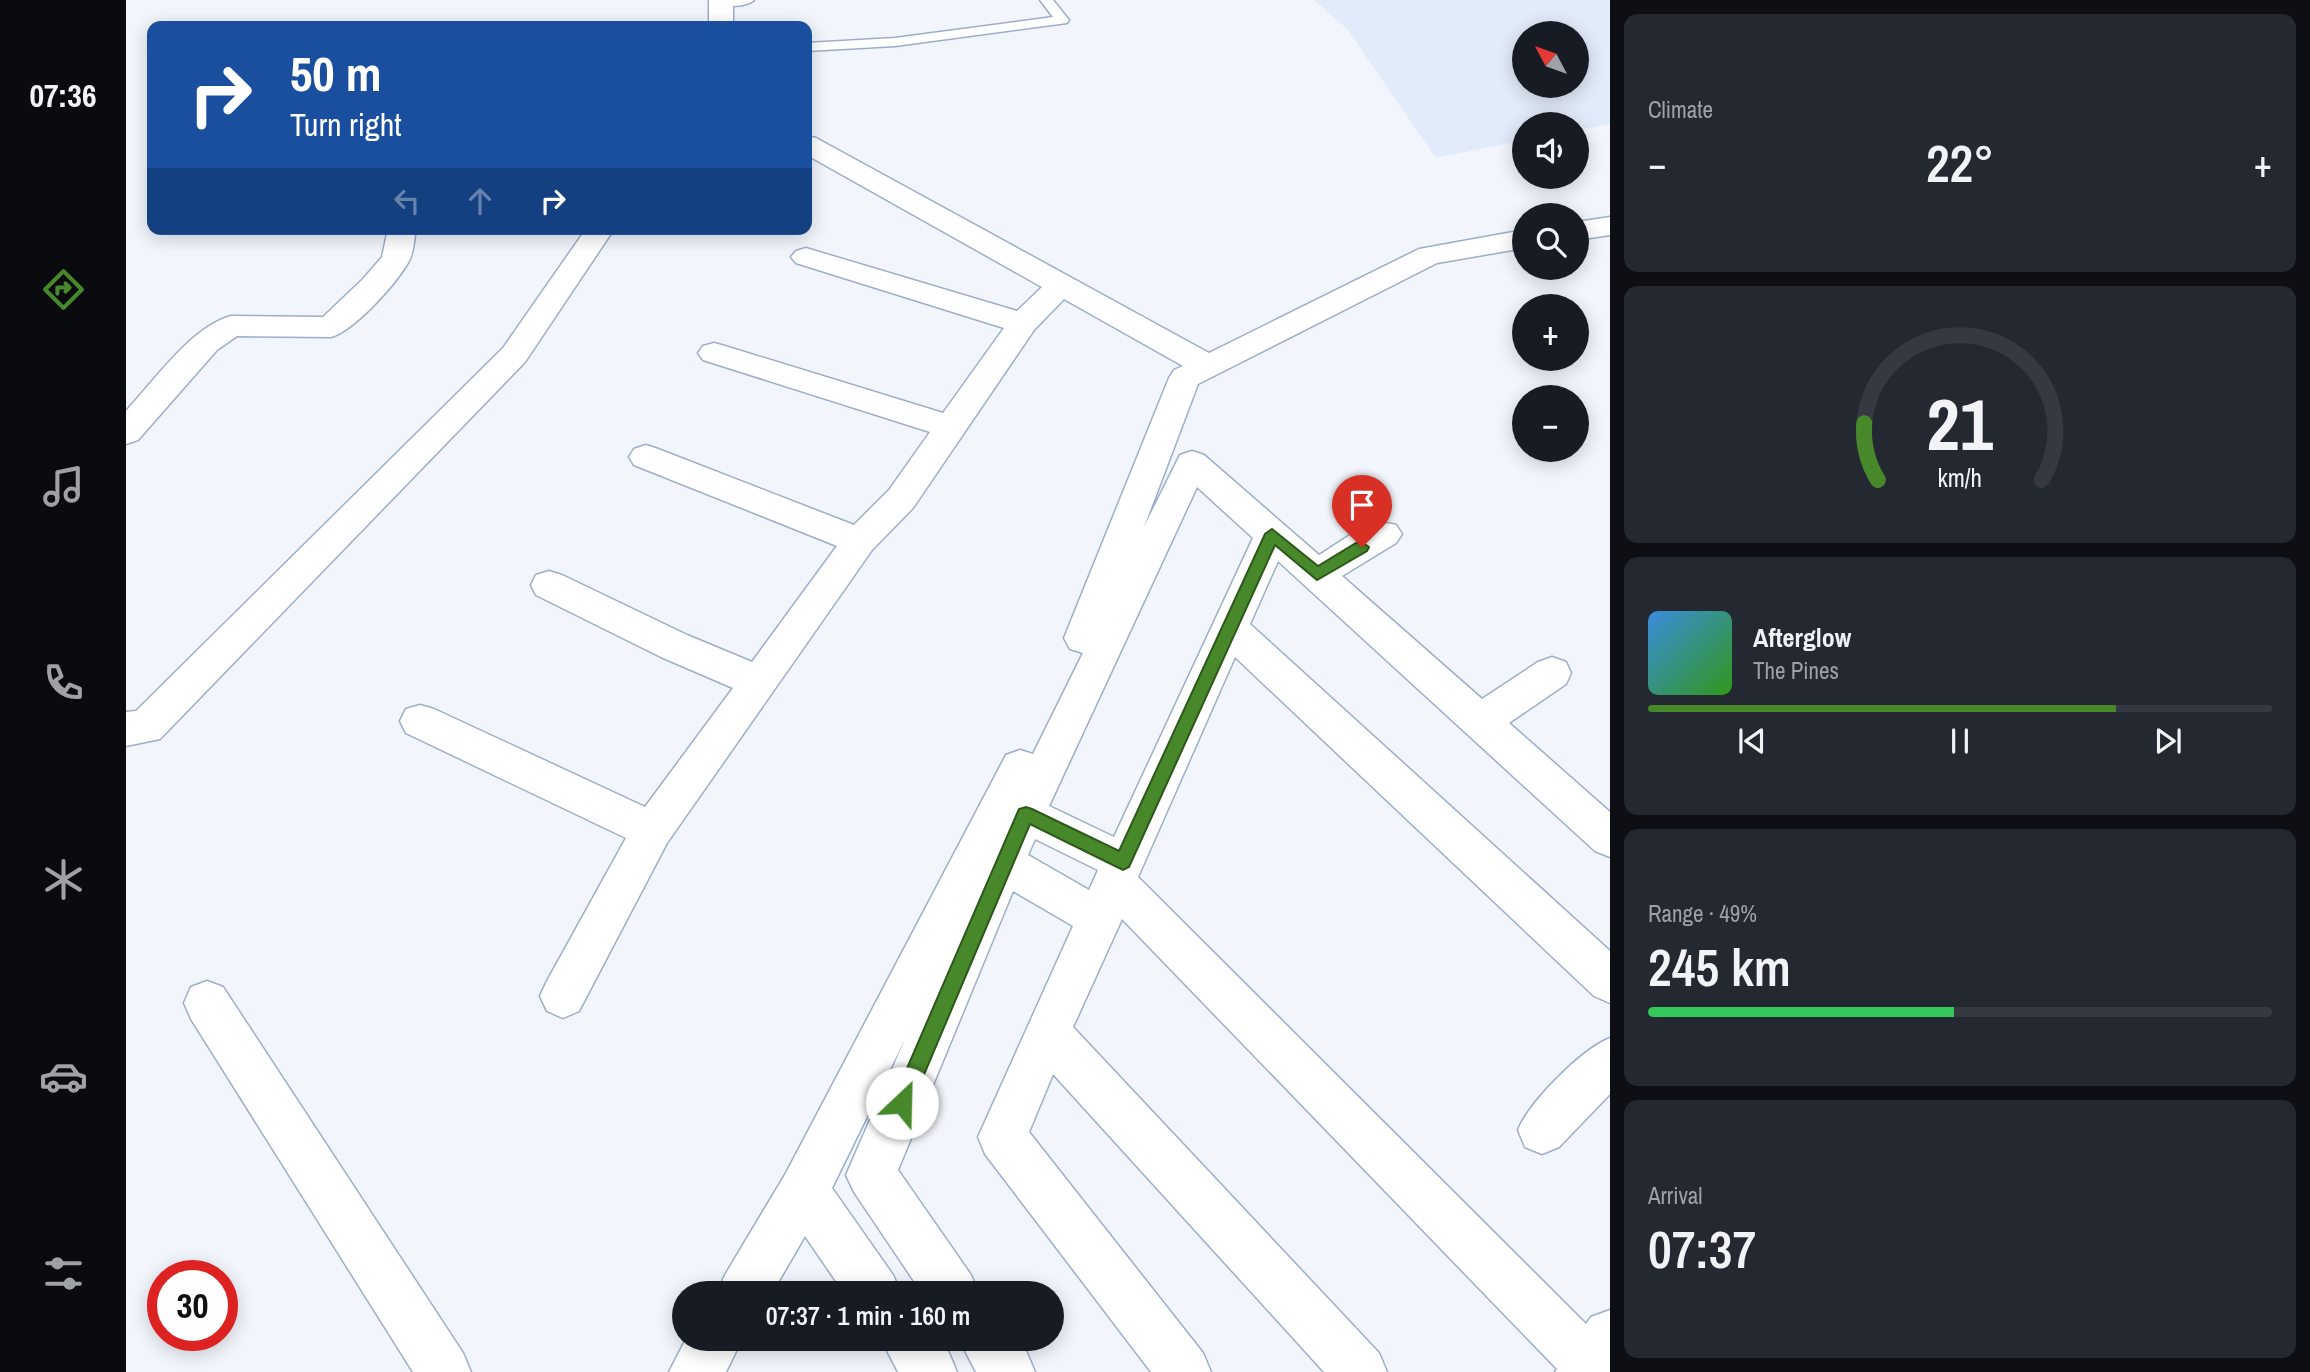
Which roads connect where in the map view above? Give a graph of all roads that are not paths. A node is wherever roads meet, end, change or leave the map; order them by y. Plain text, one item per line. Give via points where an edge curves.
1 (748, 0) edge
2 (1046, 0) edge
3 (721, 1) edge
4 (721, 21) edge
5 (812, 47) edge
6 (812, 147) edge
7 (1610, 226) edge
8 (1589, 229) edge
9 (401, 235) edge
10 (596, 235) edge
11 (1512, 241) edge
12 (806, 257) dead end
13 (1061, 285) junction
14 (1023, 323) junction
15 (714, 353) dead end
16 (1208, 366) junction
17 (951, 427) junction
18 (126, 432) edge
19 (646, 457) dead end
20 (1272, 534) junction
21 (1384, 534) dead end
22 (860, 541) junction
23 (1317, 574) junction
24 (549, 585) dead end
25 (1229, 628) junction
26 (1552, 673) dead end
27 (758, 682) junction
28 (420, 722) dead end
29 (1481, 722) junction
30 (126, 729) edge
31 (1026, 814) junction
32 (652, 830) junction
33 (1610, 838) edge
34 (1005, 864) junction
35 (1112, 888) junction
36 (1610, 981) edge
37 (563, 996) dead end
38 (206, 1003) dead end
39 (1048, 1034) junction
40 (1610, 1061) edge
41 (1542, 1130) dead end
42 (804, 1191) junction
43 (750, 1281) edge
44 (867, 1281) edge
45 (945, 1281) edge
46 (709, 1351) edge
47 (915, 1351) edge
48 (993, 1351) edge
49 (1594, 1357) edge
50 (444, 1372) edge
51 (696, 1372) edge
52 (930, 1372) edge
53 (1008, 1372) edge
54 (1184, 1372) edge
55 (1360, 1372) edge

1 - 3 lane
2 - 5 lane via 1062,20 895,43
3 - 4 street
6 - 13 street
7 - 8 street
9 - 18 street via 396,259 331,327 231,326 206,343
10 - 30 street via 514,355 146,727
11 - 16 street via 1429,254
12 - 14 street
13 - 14 street
13 - 16 street
14 - 17 street
15 - 17 street
16 - 42 street via 1185,378 1074,660
17 - 22 street via 901,499
19 - 22 street
20 - 23 street
20 - 25 street
20 - 31 street via 1192,463
21 - 23 street
22 - 27 street
23 - 29 street
24 - 27 street
25 - 35 street
25 - 36 street
26 - 29 street
27 - 32 street
28 - 32 street
29 - 33 street
31 - 34 street
31 - 35 street
32 - 37 street
34 - 35 street
34 - 45 street via 871,1175
35 - 39 street
35 - 49 street
38 - 50 street
39 - 54 street via 1002,1137
39 - 55 street
40 - 41 street
42 - 43 street
42 - 44 street
46 - 51 street
47 - 52 street
48 - 53 street

